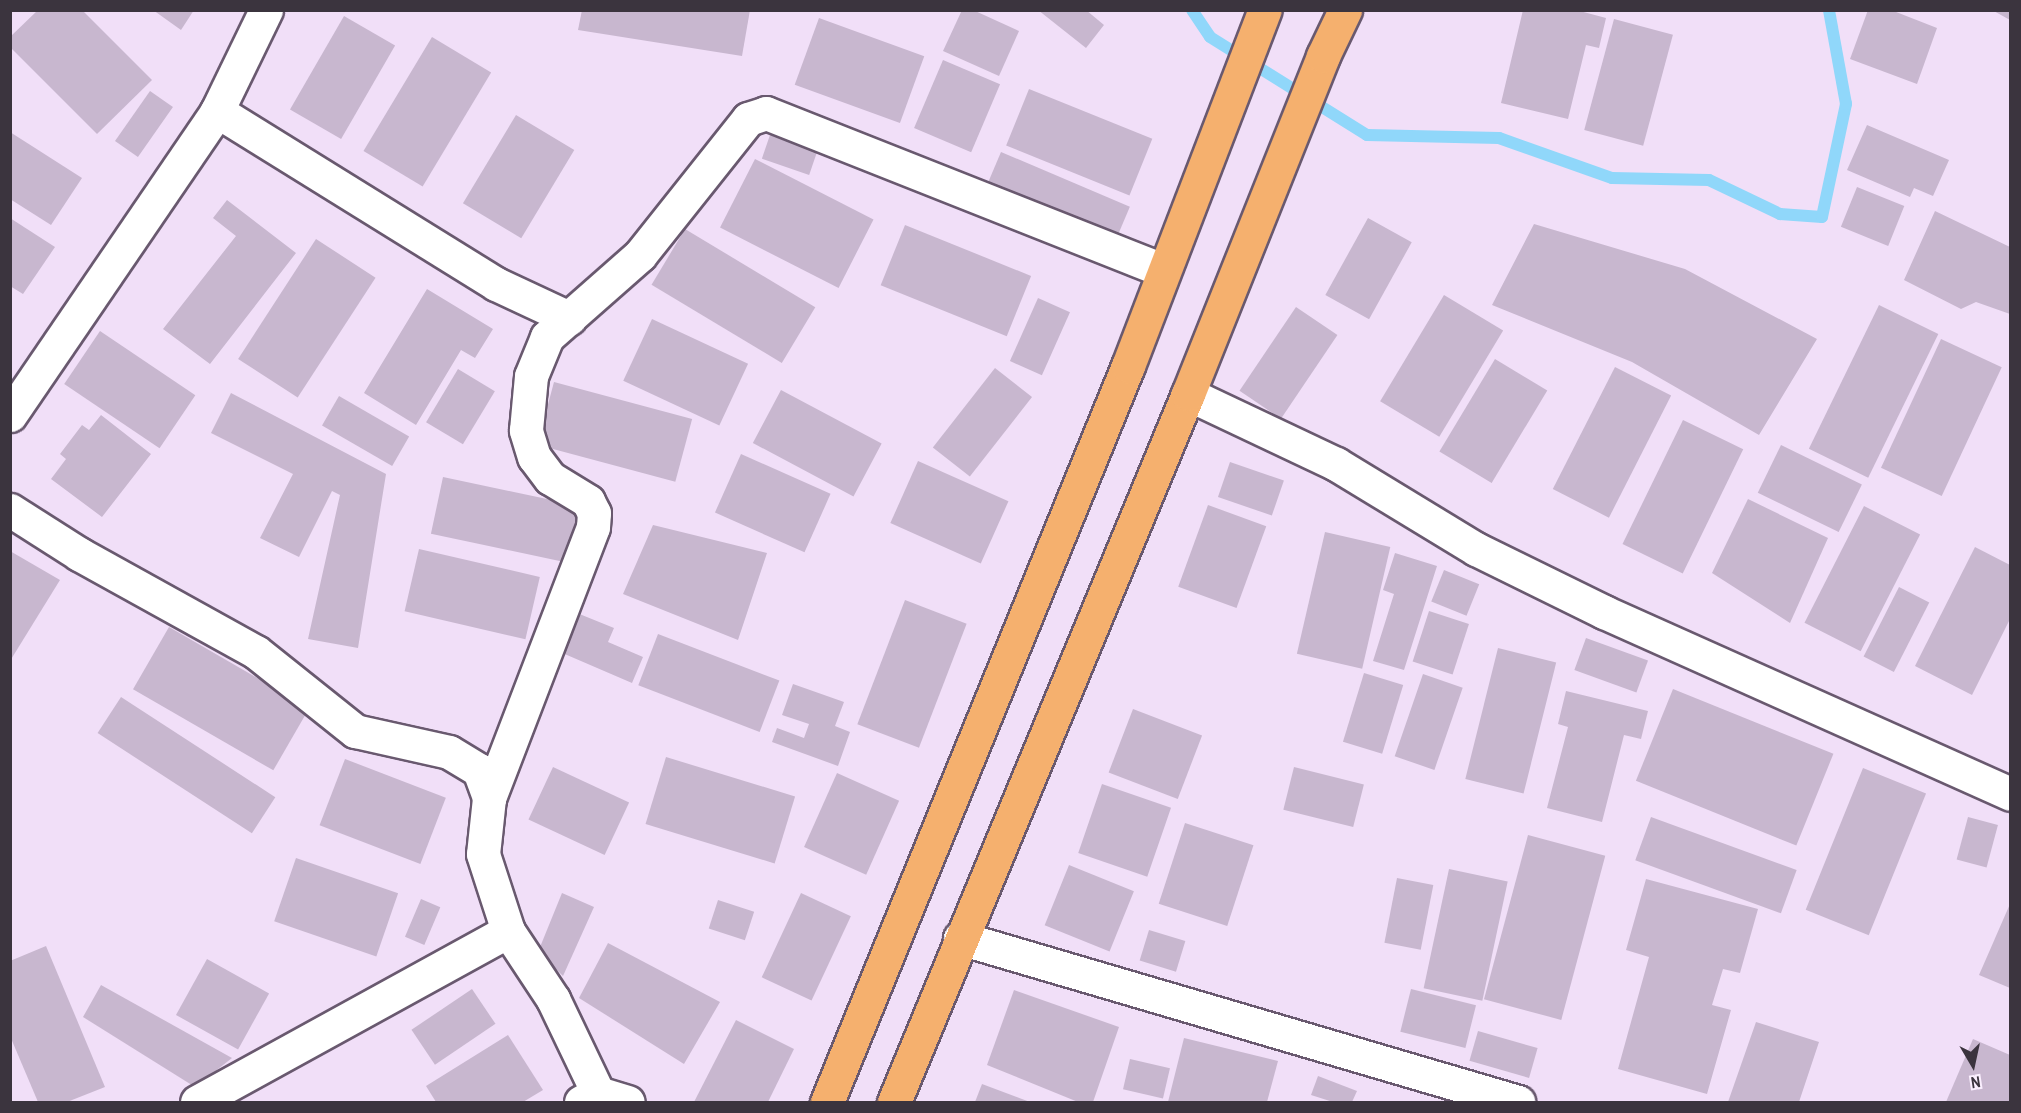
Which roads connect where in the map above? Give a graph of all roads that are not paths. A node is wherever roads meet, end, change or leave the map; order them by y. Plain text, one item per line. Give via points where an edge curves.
1 (266, 10) edge
2 (1345, 10) edge
3 (1260, 21) edge
4 (217, 111) junction
5 (1163, 270) junction
6 (569, 318) junction
7 (1188, 394) junction
8 (10, 415) edge
9 (10, 510) edge
10 (2010, 795) edge
11 (489, 798) junction
12 (508, 931) junction
13 (960, 938) junction
14 (602, 1099) edge
15 (197, 1102) edge
16 (827, 1102) edge
17 (894, 1102) edge
18 (1518, 1102) edge

1 - 4 street
2 - 7 highway
3 - 5 highway
4 - 6 street via 496,284
4 - 8 street
5 - 6 street via 766,113 756,113 640,255
5 - 16 highway via 1128,366
6 - 11 street via 547,337 531,376 526,430 534,457 550,478 588,501 594,513 593,527
7 - 10 street via 1336,464 1476,549 1594,607
7 - 13 highway
9 - 11 street via 80,554 256,652 355,731 449,752 479,770
11 - 12 street via 483,854
12 - 14 street via 554,999
12 - 15 street
13 - 17 highway
13 - 18 street

